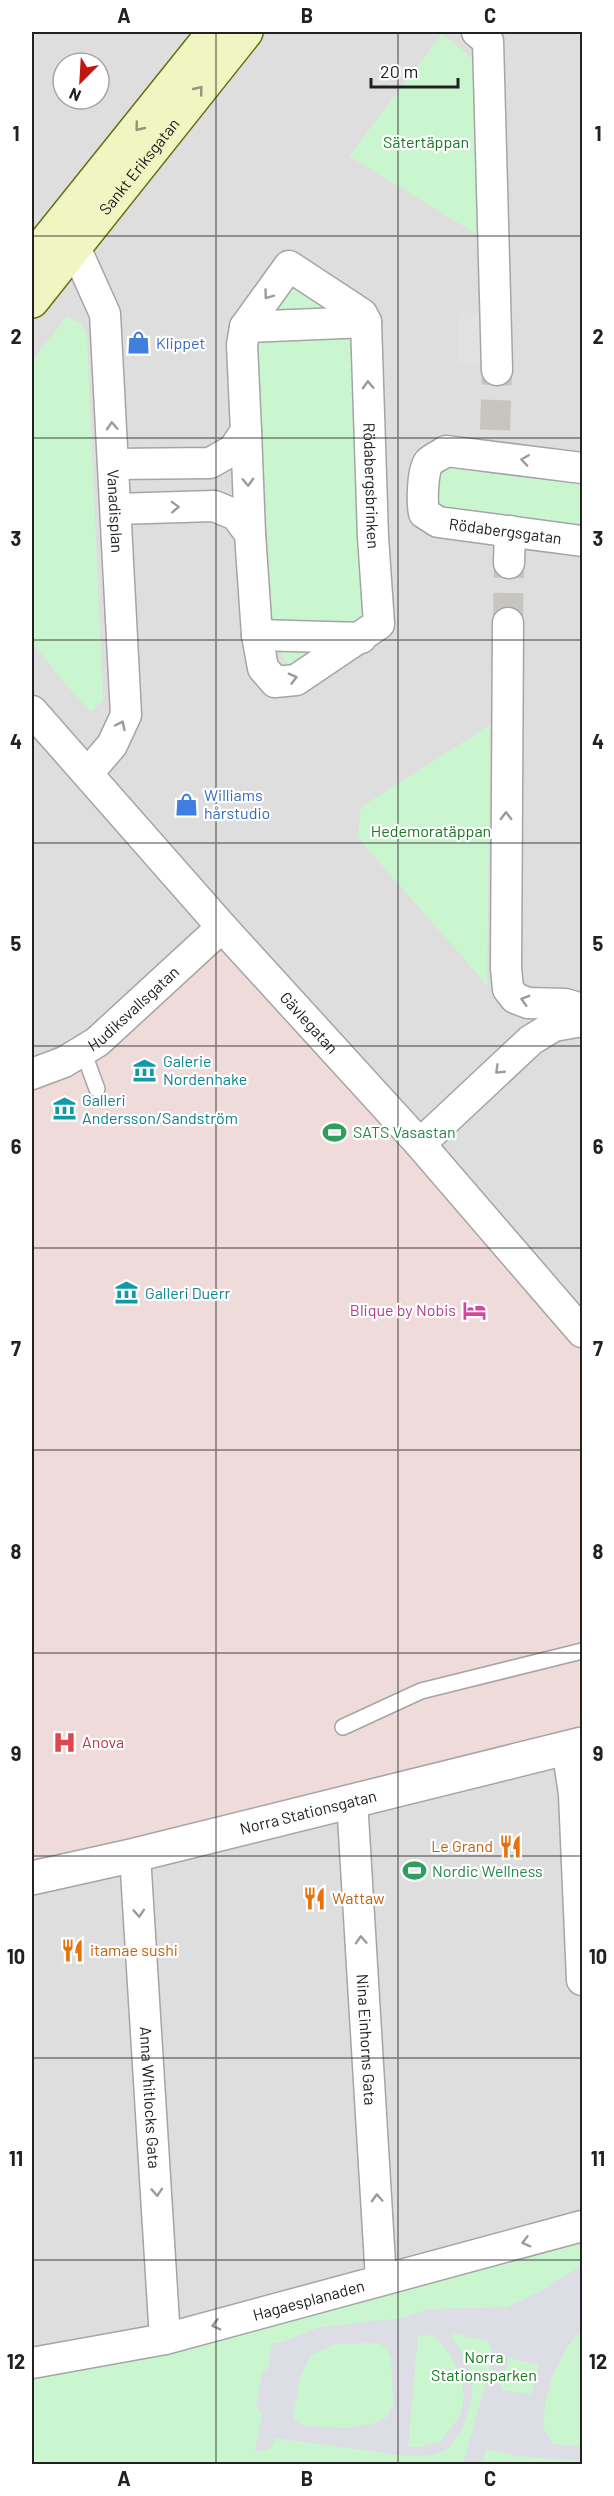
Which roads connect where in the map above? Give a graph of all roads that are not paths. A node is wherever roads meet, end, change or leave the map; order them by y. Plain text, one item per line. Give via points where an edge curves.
1 (214, 32) edge
2 (246, 32) edge
3 (477, 32) edge
4 (74, 245) junction
5 (32, 259) edge
6 (32, 300) edge
7 (366, 322) junction
8 (245, 327) junction
9 (498, 370) tunnel mouth
10 (246, 431) junction
11 (114, 464) junction
12 (582, 468) edge
13 (116, 509) junction
14 (510, 531) junction
15 (250, 534) junction
16 (582, 541) edge
17 (509, 563) tunnel mouth
18 (507, 623) tunnel mouth
19 (257, 634) junction
20 (361, 638) junction
21 (33, 709) edge
22 (88, 773) junction
23 (222, 927) junction
24 (582, 1009) edge
25 (582, 1021) edge
26 (83, 1051) junction
27 (32, 1074) edge
28 (97, 1089) dead end
29 (420, 1144) junction
30 (582, 1332) edge
31 (582, 1651) edge
32 (343, 1727) dead end
33 (575, 1746) edge
34 (352, 1800) junction
35 (135, 1855) junction
36 (32, 1878) edge
37 (582, 1980) edge
38 (582, 2226) edge
39 (381, 2268) junction
40 (165, 2339) junction
41 (32, 2363) edge

1 -> 5 main road, Sankt Eriksgatan
4 -> 2 main road, Sankt Eriksgatan
3 - 9 street via 488,41
4 - 6 main road, Sankt Eriksgatan
11 -> 4 street, Vanadisplan via 105,314
7 - 8 street
7 -> 8 street via 362,314 289,267
20 -> 7 street, Rödabergsbrinken via 379,624
8 - 10 street, Rödabergsbrinken via 242,345
10 - 11 street via 232,450 210,463
10 -> 15 street, Rödabergsbrinken
11 - 13 street, Vanadisplan
12 -> 14 street, Rödabergsgatan via 495,443 446,451 429,462 424,513 438,522
13 -> 15 street via 214,506 236,515
22 -> 13 street, Vanadisplan via 112,745 126,715
14 - 16 street, Rödabergsgatan
14 - 17 street
15 - 19 street, Rödabergsbrinken
24 -> 18 street via 566,1004 528,1003 515,998 507,989
19 - 20 street
19 -> 20 street, Rödabergsbrinken via 263,668 275,682 296,680
21 - 22 street, Gävlegatan
22 - 23 street, Gävlegatan
23 - 26 street, Hudiksvallsgatan
23 - 29 street, Gävlegatan
25 -> 29 street via 554,1026 531,1040
26 - 27 street, Hudiksvallsgatan
26 - 28 lane
29 - 30 street, Gävlegatan
31 - 32 lane via 421,1691
33 - 34 street, Norra Stationsgatan
33 - 37 street
34 - 35 street, Norra Stationsgatan
39 -> 34 street, Nina Einhorns Gata
35 - 36 street, Norra Stationsgatan
35 -> 40 street, Anna Whitlocks Gata
38 -> 39 street, Hagaesplanaden
39 -> 40 street, Hagaesplanaden
40 - 41 street, Hagaesplanaden

